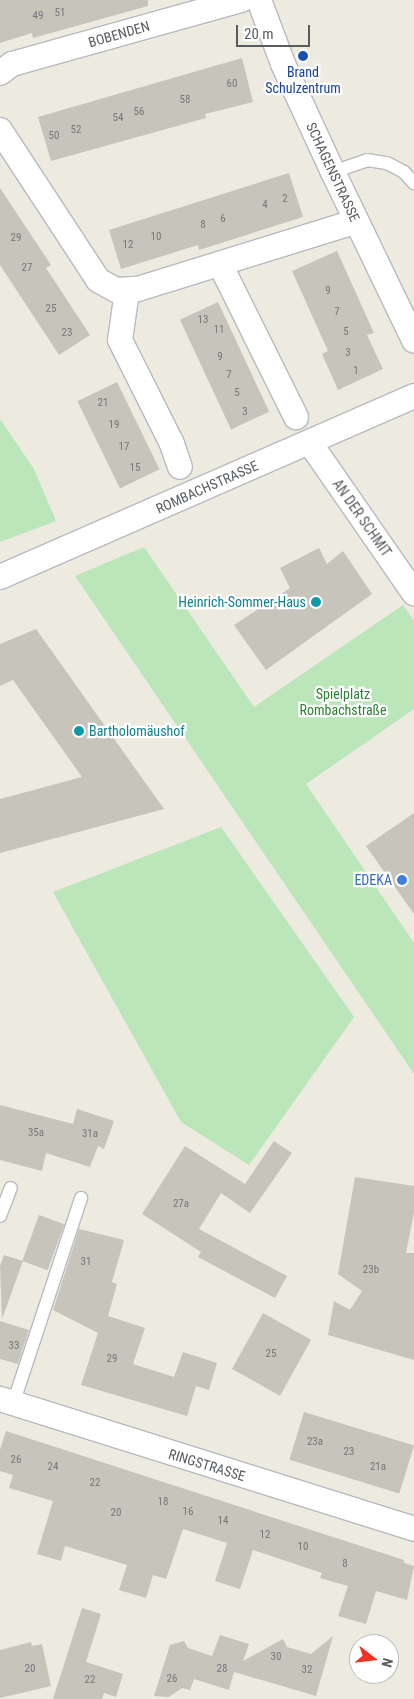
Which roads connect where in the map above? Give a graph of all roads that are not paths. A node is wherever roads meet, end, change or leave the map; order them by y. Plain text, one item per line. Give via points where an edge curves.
1 (241, 0) edge
2 (259, 0) edge
3 (0, 73) edge
4 (0, 130) edge
5 (333, 172) junction
6 (414, 183) edge
7 (356, 222) junction
8 (220, 264) junction
9 (127, 291) junction
10 (414, 340) edge
11 (414, 396) edge
12 (296, 417) dead end
13 (310, 443) junction
14 (180, 467) dead end
15 (0, 577) edge
16 (414, 593) edge
17 (11, 1188) dead end
18 (81, 1198) dead end
19 (0, 1216) edge
20 (7, 1402) edge
21 (414, 1529) edge

1 - 3 street, BOBENDEN via 12,64
2 - 5 street, SCHAGENSTRASSE
4 - 9 street via 98,280 116,290
5 - 6 lane via 367,160 386,163 404,172
5 - 7 street, SCHAGENSTRASSE
7 - 8 street
7 - 10 street, SCHAGENSTRASSE
8 - 9 street
8 - 12 street
9 - 14 street via 120,340 172,444
11 - 13 street, ROMBACHSTRASSE
13 - 15 street, ROMBACHSTRASSE
13 - 16 street, AN DER SCHMIT
17 - 19 lane
18 - 20 lane
20 - 21 street, RINGSTRASSE

